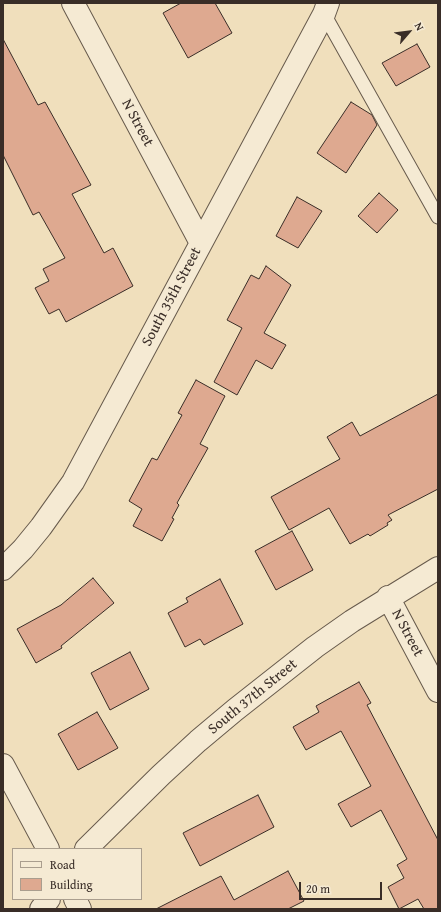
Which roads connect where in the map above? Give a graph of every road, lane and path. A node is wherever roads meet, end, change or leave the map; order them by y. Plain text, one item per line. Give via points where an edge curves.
1 (72, 3) edge
2 (328, 6) edge
3 (438, 217) edge
4 (201, 243) junction
5 (438, 568) edge
6 (3, 569) edge
7 (388, 597) junction
8 (438, 691) edge
9 (3, 765) edge
10 (47, 848) edge
11 (87, 848) edge
12 (48, 900) edge
13 (76, 900) edge
14 (41, 909) edge
15 (80, 909) edge

1 - 4 street, N Street
2 - 3 lane
2 - 4 street, South 35th Street
4 - 6 street, South 35th Street via 73,482 41,527
5 - 7 street, South 37th Street
7 - 8 street, N Street
7 - 11 street, South 37th Street via 315,647 235,710 161,775
9 - 10 street
12 - 14 street
13 - 15 street

